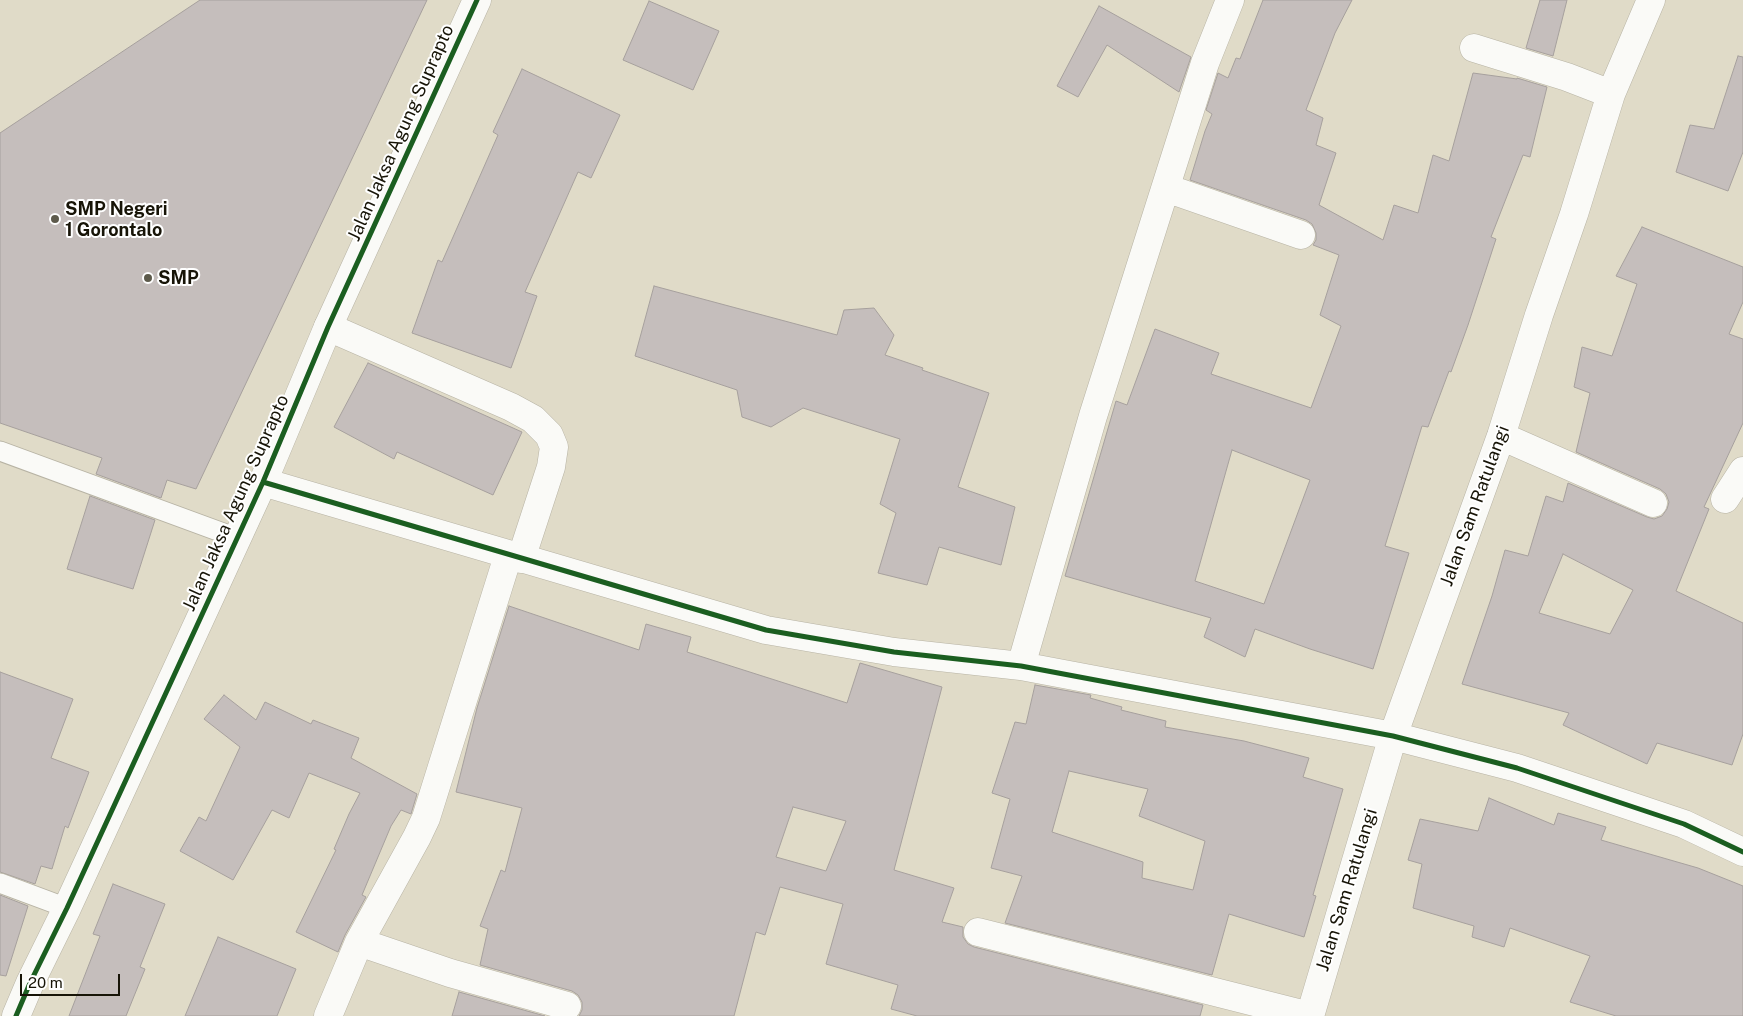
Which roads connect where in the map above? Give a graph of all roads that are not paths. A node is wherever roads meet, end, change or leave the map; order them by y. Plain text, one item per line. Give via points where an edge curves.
1 (477, 0) edge
2 (1230, 0) edge
3 (1651, 0) edge
4 (1474, 48) dead end
5 (1611, 94) junction
6 (1166, 188) junction
7 (1301, 235) dead end
8 (328, 327) junction
9 (1501, 436) junction
10 (0, 451) edge
11 (1743, 470) edge
12 (263, 482) junction
13 (1725, 499) dead end
14 (1654, 503) dead end
15 (237, 538) junction
16 (515, 558) junction
17 (1021, 666) junction
18 (1393, 736) junction
19 (1743, 852) edge
20 (0, 883) edge
21 (67, 908) junction
22 (978, 932) dead end
23 (359, 942) junction
24 (567, 1006) dead end
25 (16, 1016) edge
26 (328, 1016) edge
27 (1310, 1016) edge

1 - 8 street, Jalan Jaksa Agung Suprapto
2 - 6 street via 1205,63
3 - 5 street, Jalan Sam Ratulangi
4 - 5 street
5 - 9 street, Jalan Sam Ratulangi
6 - 7 street
6 - 17 street via 1093,416
8 - 12 street, Jalan Jaksa Agung Suprapto
8 - 16 street via 511,407 533,418 549,435 554,447 551,467
9 - 14 street
9 - 18 street, Jalan Sam Ratulangi
10 - 15 lane
11 - 13 street
12 - 15 street, Jalan Jaksa Agung Suprapto
12 - 16 street
15 - 21 street, Jalan Jaksa Agung Suprapto
16 - 17 street via 766,630 894,652
16 - 23 street via 426,818
17 - 18 street
18 - 19 street via 1517,768 1684,824
18 - 27 street, Jalan Sam Ratulangi
20 - 21 lane
21 - 25 street, Jalan Jaksa Agung Suprapto
22 - 27 street
23 - 24 street via 450,973
23 - 26 street

